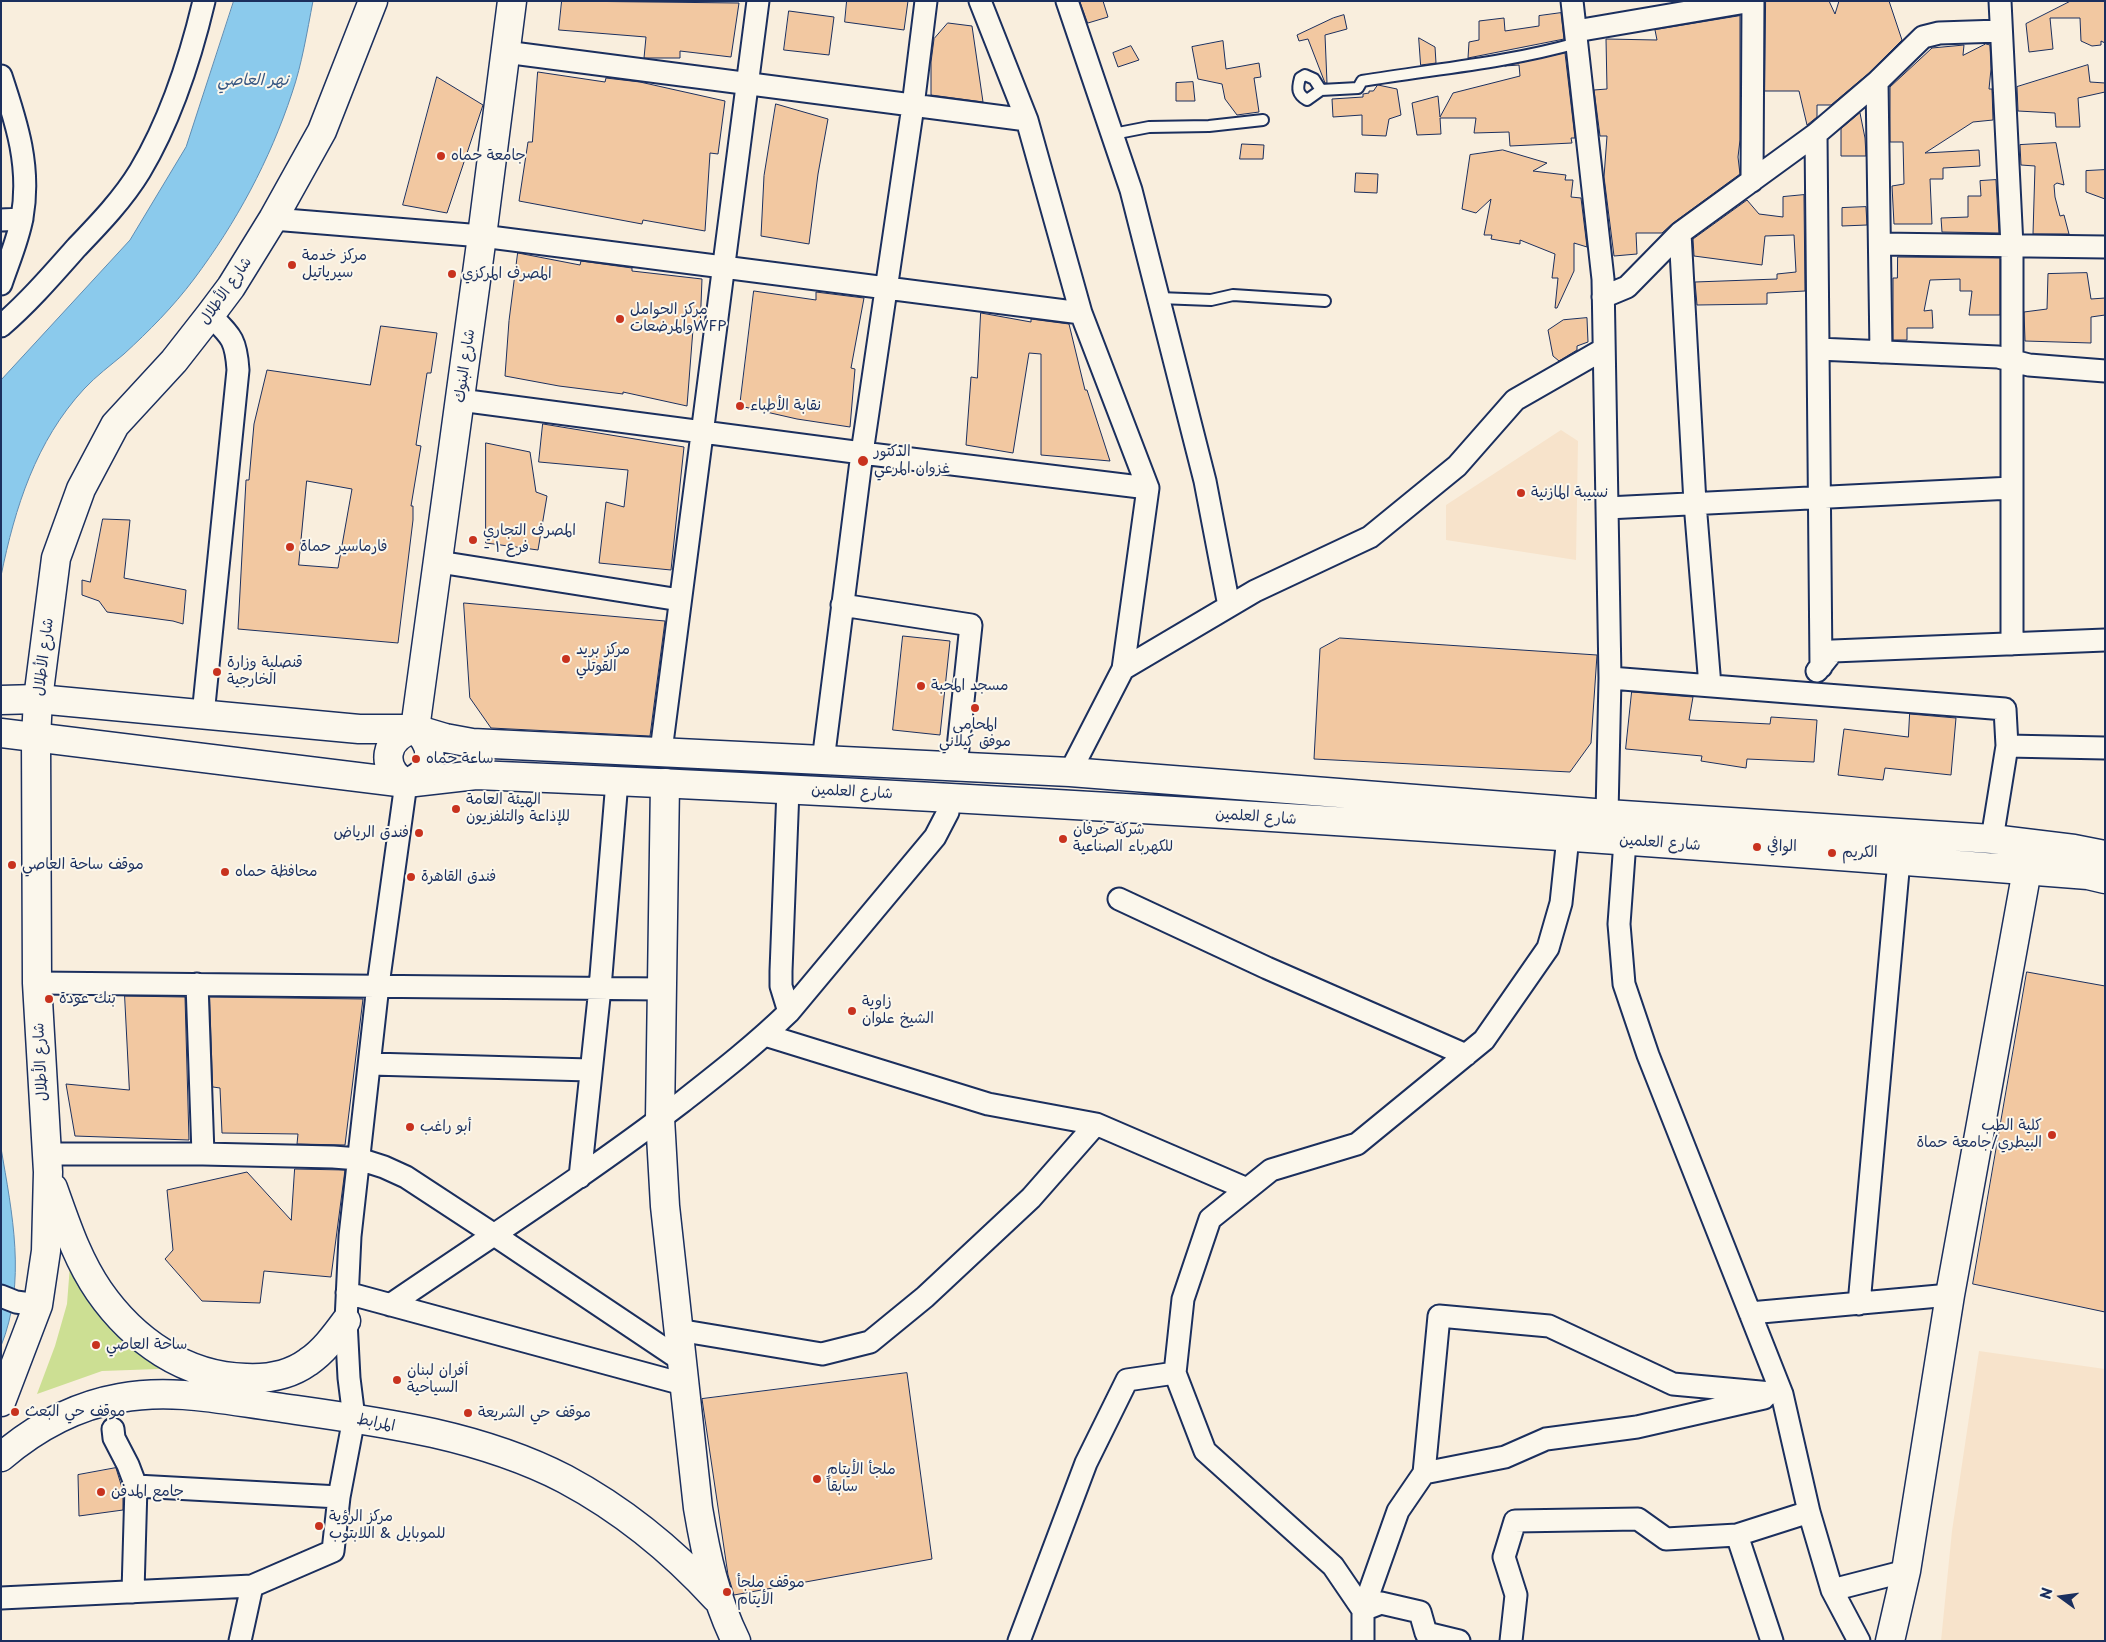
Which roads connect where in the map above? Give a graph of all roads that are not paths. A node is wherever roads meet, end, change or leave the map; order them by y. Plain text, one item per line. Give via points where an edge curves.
1 (204, 1) edge
2 (374, 1) edge
3 (512, 1) edge
4 (758, 1) edge
5 (926, 1) edge
6 (980, 1) edge
7 (1068, 1) edge
8 (1572, 1) edge
9 (1753, 1) edge
10 (2000, 1) edge
11 (2000, 31) junction
12 (1576, 37) junction
13 (505, 52) junction
14 (1, 76) edge
15 (1877, 82) junction
16 (747, 83) junction
17 (1321, 90) dead end
18 (913, 106) junction
19 (1027, 120) junction
20 (1263, 120) dead end
21 (1112, 134) junction
22 (1816, 134) junction
23 (1752, 181) junction
24 (273, 219) junction
25 (12, 220) edge
26 (1680, 233) junction
27 (482, 236) junction
28 (1880, 244) junction
29 (2012, 246) junction
30 (2105, 247) edge
31 (724, 266) junction
32 (1, 284) edge
33 (886, 286) junction
34 (1603, 297) junction
35 (1158, 298) junction
36 (1325, 301) dead end
37 (1081, 313) junction
38 (210, 315) junction
39 (1, 326) edge
40 (1604, 349) junction
41 (1818, 349) junction
42 (1881, 352) junction
43 (2012, 362) junction
44 (2105, 370) edge
45 (460, 400) junction
46 (702, 432) junction
47 (862, 453) junction
48 (1148, 488) junction
49 (2012, 488) junction
50 (1820, 497) junction
51 (1695, 503) junction
52 (1607, 508) junction
53 (439, 562) junction
54 (680, 600) junction
55 (842, 605) junction
56 (1229, 606) junction
57 (2105, 640) edge
58 (2012, 644) junction
59 (1821, 666) junction
60 (1123, 669) junction
61 (1610, 678) junction
62 (1710, 686) junction
63 (1800, 694) junction
64 (38, 699) junction
65 (1, 700) edge
66 (203, 715) junction
67 (414, 729) junction
68 (1, 733) edge
69 (36, 738) junction
70 (2007, 746) junction
71 (2105, 748) edge
72 (661, 751) junction
73 (823, 761) junction
74 (956, 767) junction
75 (1070, 772) junction
76 (617, 781) junction
77 (406, 783) junction
78 (665, 783) junction
79 (788, 789) junction
80 (949, 797) junction
81 (1607, 814) junction
82 (1568, 837) junction
83 (1992, 839) junction
84 (1625, 840) junction
85 (2105, 855) edge
86 (1899, 860) junction
87 (2027, 870) junction
88 (2105, 879) edge
89 (1119, 899) dead end
90 (37, 983) junction
91 (197, 984) junction
92 (378, 985) junction
93 (600, 988) junction
94 (662, 989) junction
95 (788, 1012) junction
96 (765, 1035) junction
97 (1466, 1055) junction
98 (371, 1064) junction
99 (590, 1070) junction
100 (660, 1118) junction
101 (1096, 1124) junction
102 (203, 1154) junction
103 (359, 1159) junction
104 (47, 1163) junction
105 (580, 1177) junction
106 (1247, 1189) junction
107 (493, 1234) junction
108 (347, 1293) junction
109 (1950, 1295) junction
110 (18, 1301) edge
111 (1859, 1304) junction
112 (390, 1305) junction
113 (1750, 1314) junction
114 (346, 1321) junction
115 (678, 1330) junction
116 (682, 1372) junction
117 (1175, 1373) junction
118 (1782, 1394) junction
119 (2, 1398) edge
120 (354, 1418) junction
121 (112, 1429) dead end
122 (1, 1457) edge
123 (1424, 1473) junction
124 (136, 1486) junction
125 (339, 1496) junction
126 (1810, 1512) junction
127 (1737, 1535) junction
128 (1906, 1571) junction
129 (252, 1586) junction
130 (1832, 1590) junction
131 (134, 1592) junction
132 (1, 1598) edge
133 (718, 1599) junction
134 (1363, 1610) junction
135 (240, 1641) edge
136 (736, 1641) edge
137 (1019, 1641) edge
138 (1363, 1641) edge
139 (1459, 1641) edge
140 (1511, 1641) edge
141 (1772, 1641) edge
142 (1859, 1641) edge
143 (1890, 1641) edge

1 - 39 street via 186,67 160,132 138,173 107,215 37,292
2 - 24 main road, شارع الأطلال via 322,131
3 - 13 main road, شارع البنوك
4 - 16 street
5 - 18 street
6 - 19 street
7 - 21 street
8 - 12 street
9 - 12 street
9 - 23 street
10 - 11 street
11 - 15 street via 1928,35
11 - 29 street
12 - 17 lane via 1546,52 1362,82 1358,88
12 - 34 street
13 - 16 street
13 - 27 main road, شارع البنوك
14 - 25 street via 21,143 26,175
15 - 22 street
15 - 28 street
16 - 18 street
16 - 31 street
18 - 19 street
18 - 33 street
19 - 37 street
20 - 21 lane via 1209,126 1149,127
21 - 35 street via 1131,190
22 - 23 street
22 - 41 street
23 - 26 street
24 - 27 street
24 - 38 main road, شارع الأطلال
25 - 32 street
26 - 34 street via 1627,287
26 - 51 street
27 - 31 street
27 - 45 main road, شارع البنوك
28 - 29 street
28 - 42 street
29 - 30 street
29 - 43 street
31 - 33 street
31 - 46 street
33 - 37 street
33 - 47 street
34 - 40 street
35 - 36 lane via 1211,300 1233,295
35 - 56 street via 1205,481
37 - 48 street
38 - 64 main road, شارع الأطلال via 174,361 115,425 81,489 56,558
38 - 66 street via 232,338 237,351 238,370
40 - 52 street
40 - 56 street via 1515,400 1458,466 1370,537
41 - 42 street
41 - 50 street
42 - 43 street via 1998,358
43 - 44 street
43 - 49 street
45 - 46 street
45 - 53 main road, شارع البنوك
46 - 47 street
46 - 54 street
47 - 48 street
47 - 55 street
48 - 60 street
49 - 50 street
49 - 58 street
50 - 51 street
50 - 59 street
51 - 52 street
51 - 62 street
52 - 61 street
53 - 54 street
53 - 67 main road, شارع البنوك
54 - 72 street
55 - 73 street
55 - 74 street via 971,625
56 - 60 street
57 - 58 street
58 - 59 street via 1833,651
59 - 63 street
60 - 75 street
61 - 62 street
61 - 81 street
62 - 63 street
63 - 70 street via 2005,710
64 - 65 main road, شارع العلمين
64 - 66 main road, شارع العلمين
64 - 69 main road, شارع الأطلال
66 - 67 main road, شارع العلمين via 359,728
67 - 72 main road, شارع العلمين via 472,743
67 - 77 main road via 427,742 430,759 422,775
68 - 69 main road, شارع العلمين
69 - 77 main road, شارع العلمين
69 - 90 main road, شارع الأطلال
70 - 71 street
70 - 83 street
72 - 73 main road, شارع العلمين
73 - 74 main road, شارع العلمين
74 - 75 main road, شارع العلمين
75 - 81 main road, شارع العلمين
76 - 77 main road, شارع العلمين via 476,775
76 - 78 main road, شارع العلمين
76 - 93 street
77 - 92 street
78 - 79 main road, شارع العلمين
78 - 94 main road
79 - 80 main road, شارع العلمين
79 - 95 street via 781,986
80 - 82 main road, شارع العلمين
80 - 95 street via 948,812 935,837
81 - 83 main road, شارع العلمين
82 - 84 main road, شارع العلمين
82 - 97 street via 1561,903 1548,948 1484,1040
83 - 85 main road, شارع العلمين
84 - 86 main road, شارع العلمين
84 - 113 street via 1618,924 1624,984 1648,1055
86 - 87 main road, شارع العلمين
86 - 111 street
87 - 88 main road, شارع العلمين
87 - 109 main road
89 - 97 street
90 - 91 street
90 - 104 main road, شارع الأطلال
91 - 92 street
91 - 102 street
92 - 93 street
92 - 98 street
93 - 94 street
93 - 99 street
94 - 100 main road
95 - 96 street
96 - 100 street
96 - 101 street via 988,1104
97 - 106 street via 1357,1144 1271,1170
98 - 99 street
98 - 103 street
99 - 105 street
100 - 105 street
100 - 115 main road
101 - 106 street
101 - 115 street via 1032,1198 925,1297 870,1342 822,1354
102 - 103 street
102 - 104 street
103 - 107 street via 406,1178
103 - 108 street
104 - 110 main road, شارع الأطلال via 46,1251
104 - 114 main road via 71,1240 99,1292 138,1335 186,1366 238,1378 263,1378 287,1373 307,1363 330,1343
105 - 107 street
106 - 117 street via 1210,1219 1183,1299
107 - 112 street
107 - 116 street
108 - 112 street
108 - 114 street
109 - 111 street
109 - 128 main road
110 - 119 main road, شارع الأطلال
111 - 113 street
112 - 116 street
113 - 118 street
114 - 120 street
115 - 116 main road
116 - 133 main road via 698,1508
117 - 134 street via 1205,1451 1333,1566
117 - 137 street via 1127,1380 1086,1463
118 - 123 street via 1637,1428 1546,1439 1505,1457
118 - 123 street via 1673,1384 1549,1326 1440,1316
118 - 126 street
120 - 122 main road, المرابط via 203,1397 146,1394 109,1400 65,1415 40,1428
120 - 125 street
120 - 133 main road, المرابط via 483,1446 529,1462 564,1479 623,1514 662,1544
121 - 124 street
123 - 134 street via 1398,1511
124 - 125 street
124 - 131 street
125 - 129 street via 333,1551
126 - 127 street
126 - 130 street
127 - 140 street via 1666,1539 1638,1519 1515,1522 1504,1557 1516,1595
127 - 141 street
128 - 130 street
128 - 143 main road
129 - 131 street
129 - 135 street
130 - 142 street
131 - 132 street
133 - 136 main road
134 - 138 street
134 - 139 street via 1381,1602 1420,1612 1426,1633

